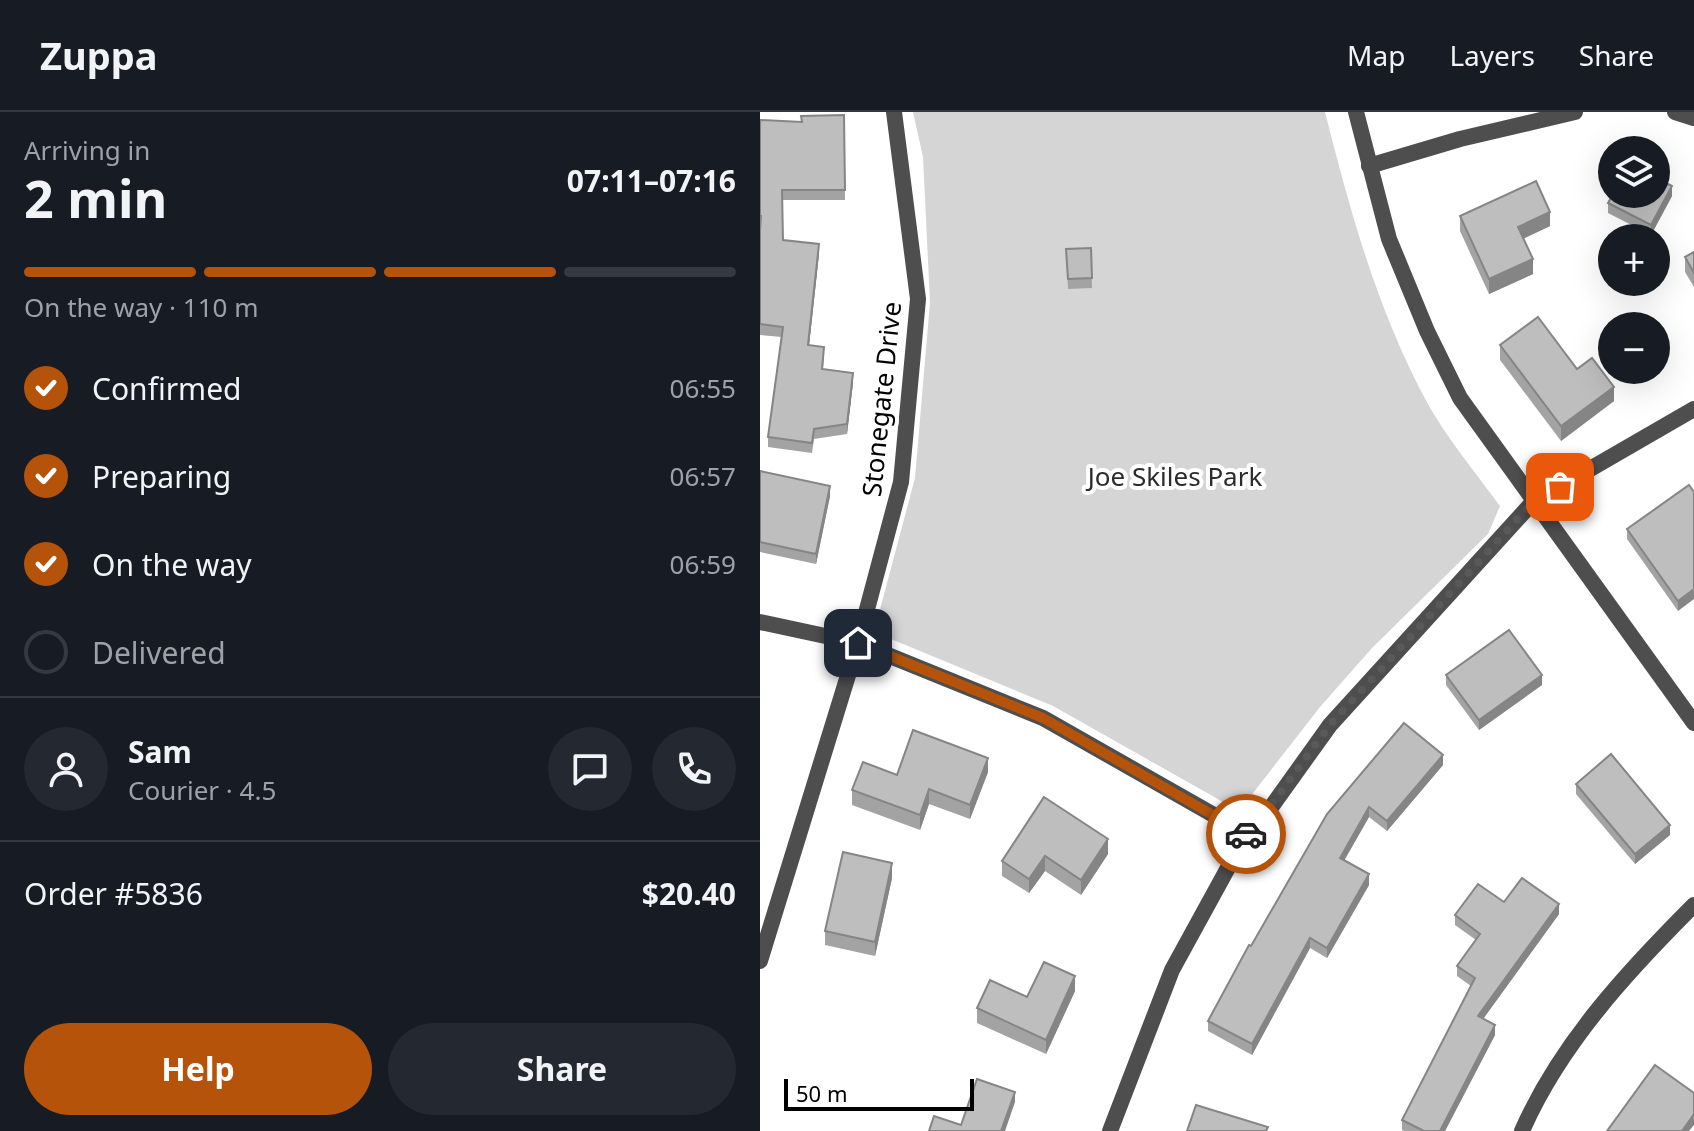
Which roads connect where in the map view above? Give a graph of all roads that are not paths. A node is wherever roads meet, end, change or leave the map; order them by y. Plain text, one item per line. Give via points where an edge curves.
1 (894, 112) edge
2 (1356, 112) edge
3 (1575, 112) edge
4 (1675, 112) edge
5 (1694, 118) edge
6 (1369, 166) junction
7 (1694, 409) edge
8 (1533, 502) junction
9 (760, 622) edge
10 (858, 643) junction
11 (1694, 723) edge
12 (1249, 835) junction
13 (1694, 905) edge
14 (760, 961) edge
15 (1110, 1131) edge
16 (1522, 1131) edge

1 - 10 street, Stonegate Drive via 918,299 901,482
2 - 6 street
3 - 6 street
4 - 5 street
6 - 8 street via 1389,239 1427,331 1460,398
7 - 8 street
8 - 11 street
8 - 12 street via 1330,725
9 - 10 street
10 - 12 street via 1043,718
10 - 14 street, Stonegate Drive
12 - 15 street via 1172,970
13 - 16 street via 1605,1001

